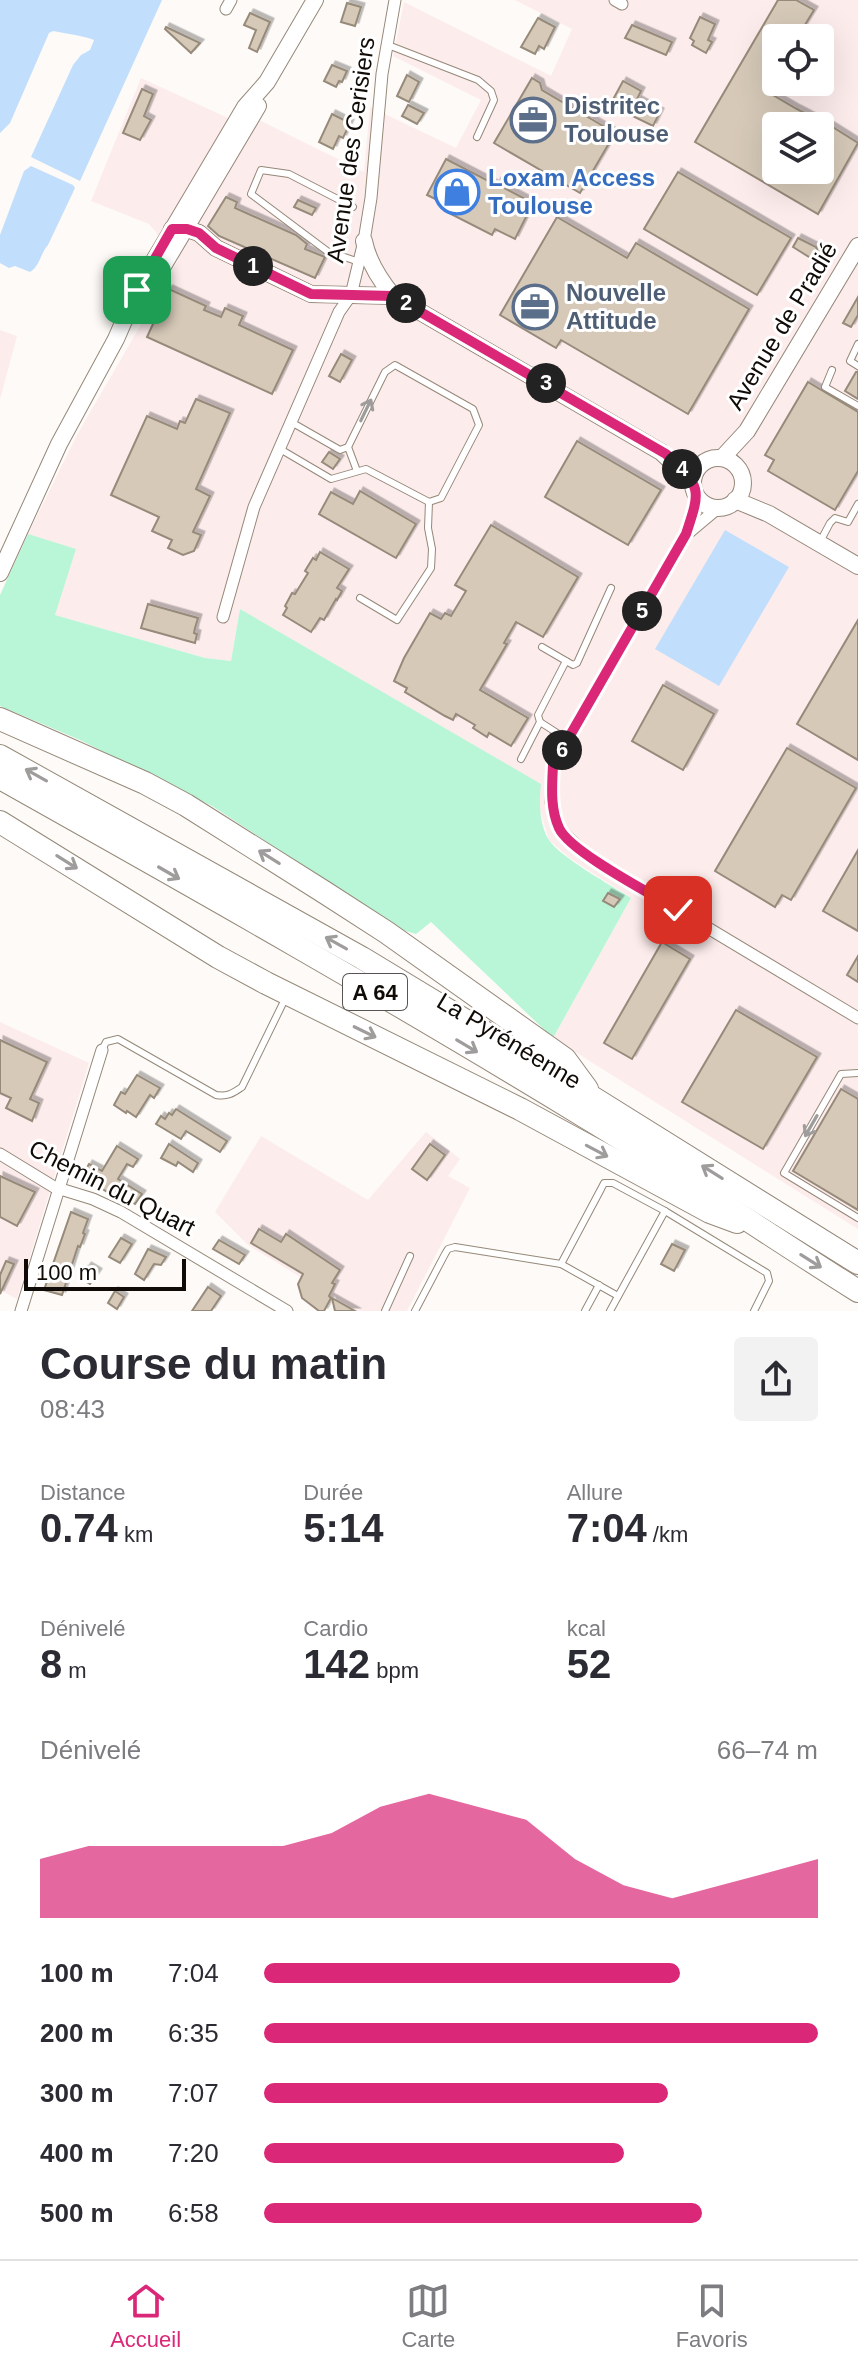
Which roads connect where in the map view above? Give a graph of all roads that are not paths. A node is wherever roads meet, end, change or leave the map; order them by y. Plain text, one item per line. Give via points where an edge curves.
1 (315, 0) edge
2 (395, 0) edge
3 (387, 45) junction
4 (477, 137) dead end
5 (353, 207) dead end
6 (184, 232) junction
7 (364, 241) junction
8 (857, 250) edge
9 (359, 262) junction
10 (351, 295) junction
11 (393, 296) junction
12 (858, 344) edge
13 (858, 366) edge
14 (832, 370) dead end
15 (858, 406) edge
16 (291, 422) junction
17 (747, 431) junction
18 (348, 447) junction
19 (279, 448) junction
20 (666, 454) junction
21 (722, 458) junction
22 (705, 461) junction
23 (357, 471) junction
24 (741, 476) junction
25 (693, 482) junction
26 (698, 498) junction
27 (735, 500) junction
28 (429, 502) junction
29 (858, 504) edge
30 (718, 508) junction
31 (769, 514) junction
32 (686, 534) junction
33 (819, 544) junction
34 (858, 566) edge
35 (0, 573) edge
36 (611, 588) dead end
37 (360, 598) dead end
38 (223, 617) dead end
39 (542, 647) dead end
40 (566, 661) junction
41 (0, 719) edge
42 (540, 722) junction
43 (568, 740) junction
44 (0, 756) edge
45 (521, 759) dead end
46 (0, 778) edge
47 (0, 822) edge
48 (287, 994) junction
49 (858, 1018) edge
50 (102, 1050) joint
51 (858, 1073) edge
52 (595, 1099) junction
53 (0, 1154) edge
54 (59, 1188) junction
55 (665, 1211) junction
56 (858, 1218) edge
57 (764, 1232) junction
58 (410, 1256) dead end
59 (858, 1263) edge
60 (561, 1264) junction
61 (599, 1285) junction
62 (858, 1291) edge
63 (618, 1296) junction
64 (21, 1311) edge
65 (287, 1311) edge
66 (385, 1311) edge
67 (415, 1311) edge
68 (585, 1311) edge
69 (610, 1311) edge
70 (754, 1311) edge

1 - 6 street
2 - 3 street, Avenue des Cerisiers
3 - 4 lane via 485,85 494,100
3 - 7 street, Avenue des Cerisiers
5 - 9 lane via 289,174 261,170 251,194 327,251
6 - 10 street via 311,294
6 - 35 street via 137,290
7 - 9 street, Avenue des Cerisiers
7 - 11 street via 375,271
8 - 17 street, Avenue de Pradié
9 - 10 street, Avenue des Cerisiers
10 - 11 street
10 - 16 street, Avenue des Cerisiers
11 - 20 street
12 - 13 lane via 850,361
14 - 15 lane via 825,387
16 - 18 lane via 340,450
16 - 19 street, Avenue des Cerisiers
17 - 21 street, Avenue de Pradié
17 - 24 street, Avenue de Pradié
18 - 23 lane
18 -> 28 lane via 385,372 395,365 473,409 479,425 441,498
19 - 23 lane via 331,479
19 - 38 street, Avenue des Cerisiers via 254,507
20 - 22 street
20 - 25 street
21 - 22 street
21 - 24 street
22 - 25 street
23 - 28 lane via 366,469
24 - 27 street
24 - 31 street
25 - 26 street
26 - 30 street
26 - 32 street
27 - 30 street
27 - 31 street
28 - 37 lane via 431,568 413,598 397,620
29 - 33 lane via 848,522 835,518 830,523
30 - 32 street
31 - 33 street
32 - 43 street
33 - 34 street
36 - 40 lane via 577,663
39 - 40 lane
40 - 42 lane via 538,715
52 -> 41 highway via 565,1059 324,892 145,783
42 - 43 lane
42 - 45 lane
43 - 49 street via 553,765 551,802 560,830 588,856
52 -> 44 highway, La Pyrénéenne / A 64 via 349,950
46 -> 57 highway, La Pyrénéenne / A 64 via 465,1045
47 -> 48 highway
48 - 50 lane via 242,1087 224,1097 118,1039 106,1042
48 -> 57 highway via 520,1109 710,1212
50 - 54 street
51 -> 56 lane via 841,1074 784,1173
59 -> 52 highway, La Pyrénéenne / A 64
53 - 54 street, Chemin du Quart
54 - 64 street
54 - 65 street, Chemin du Quart via 121,1212
55 - 60 lane via 604,1183
55 - 63 lane
55 - 70 lane via 767,1273 769,1281
57 -> 62 highway, La Pyrénéenne / A 64
58 - 66 lane
60 - 61 lane
60 - 67 lane via 448,1249
61 - 63 lane
61 - 68 lane
63 - 69 lane

